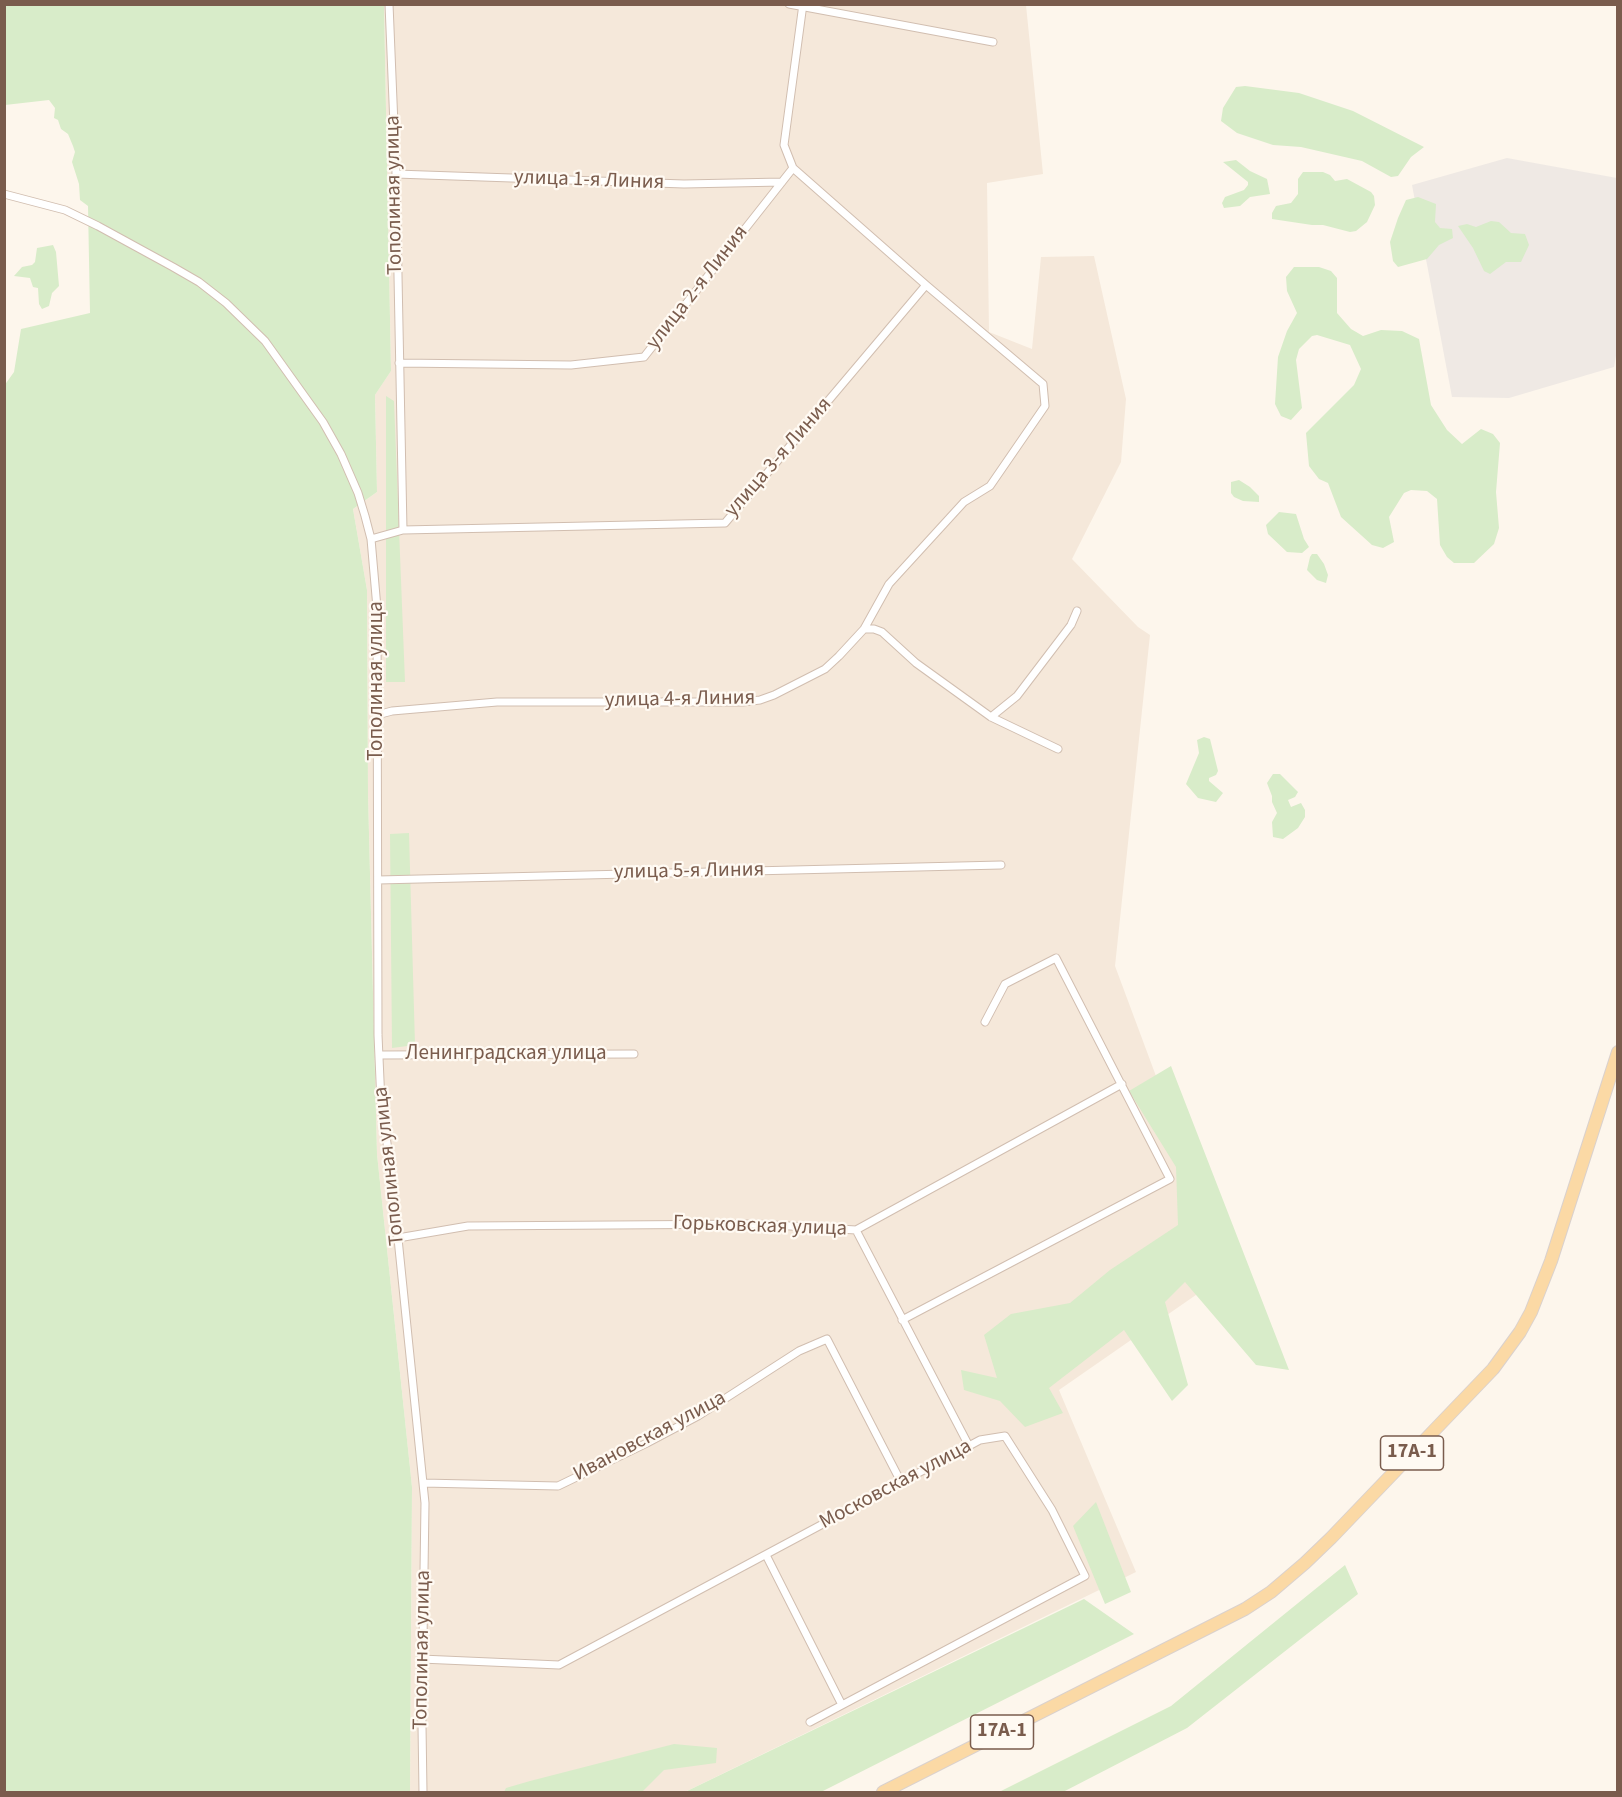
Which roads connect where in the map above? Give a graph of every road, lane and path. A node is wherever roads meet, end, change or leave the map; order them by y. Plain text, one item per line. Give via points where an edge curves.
1 (389, 4) edge
2 (789, 4) edge
3 (803, 5) edge
4 (993, 42) dead end
5 (793, 168) junction
6 (396, 174) junction
7 (782, 182) junction
8 (4, 195) edge
9 (926, 285) junction
10 (399, 363) junction
11 (403, 530) junction
12 (371, 539) junction
13 (1077, 611) dead end
14 (864, 629) junction
15 (377, 715) junction
16 (991, 717) junction
17 (1058, 749) dead end
18 (1001, 865) dead end
19 (378, 880) junction
20 (985, 1022) dead end
21 (1617, 1052) edge
22 (634, 1054) dead end
23 (379, 1055) junction
24 (1122, 1084) junction
25 (856, 1230) junction
26 (398, 1238) junction
27 (902, 1320) junction
28 (969, 1446) junction
29 (901, 1482) junction
30 (423, 1483) junction
31 (766, 1555) junction
32 (421, 1659) junction
33 (842, 1706) junction
34 (810, 1722) dead end
35 (423, 1792) edge
36 (883, 1792) edge

1 - 6 street, Тополиная улица
2 - 3 street
3 - 4 street
3 - 5 street via 784,145
5 - 7 street, улица 2-я Линия
5 - 9 street
6 - 7 street, улица 1-я Линия via 684,184
6 - 10 street, Тополиная улица
7 - 10 street, улица 2-я Линия via 644,357 571,365
8 - 12 street, Тополиная улица via 65,210 98,226 199,282 249,324 323,422 358,494
9 - 11 street, улица 3-я Линия via 725,523
9 - 14 street, улица 4-я Линия via 1043,384 1045,406 990,486 964,502 889,584
10 - 11 street, Тополиная улица
11 - 12 street, улица 3-я Линия
12 - 15 street, Тополиная улица via 377,608
13 - 16 street via 1071,625 1017,696
14 - 15 street, улица 4-я Линия via 825,669 760,700 497,702
14 - 16 street via 882,632 916,663
15 - 19 street, Тополиная улица
16 - 17 street
18 - 19 street, улица 5-я Линия
19 - 23 street, Тополиная улица
20 - 24 street via 1005,984 1056,958
21 - 36 main road, 17А-1 via 1551,1261 1520,1332 1493,1369 1331,1538 1271,1592 1245,1609
22 - 23 street, Ленинградская улица
23 - 26 street, Тополиная улица
24 - 25 street, Горьковская улица
24 - 27 street via 1170,1179
25 - 26 street, Горьковская улица via 757,1224 468,1226
25 - 27 street
26 - 30 street, Тополиная улица
27 - 28 street
28 - 29 street, Московская улица
28 - 33 street, Московская улица via 1005,1436 1052,1510 1085,1576
29 - 30 street, Ивановская улица via 827,1338 799,1351 698,1416 558,1486
29 - 31 street, Московская улица
30 - 32 street, Тополиная улица
31 - 32 street, Московская улица via 559,1665
31 - 33 street
32 - 35 street, Тополиная улица
33 - 34 street, Московская улица

